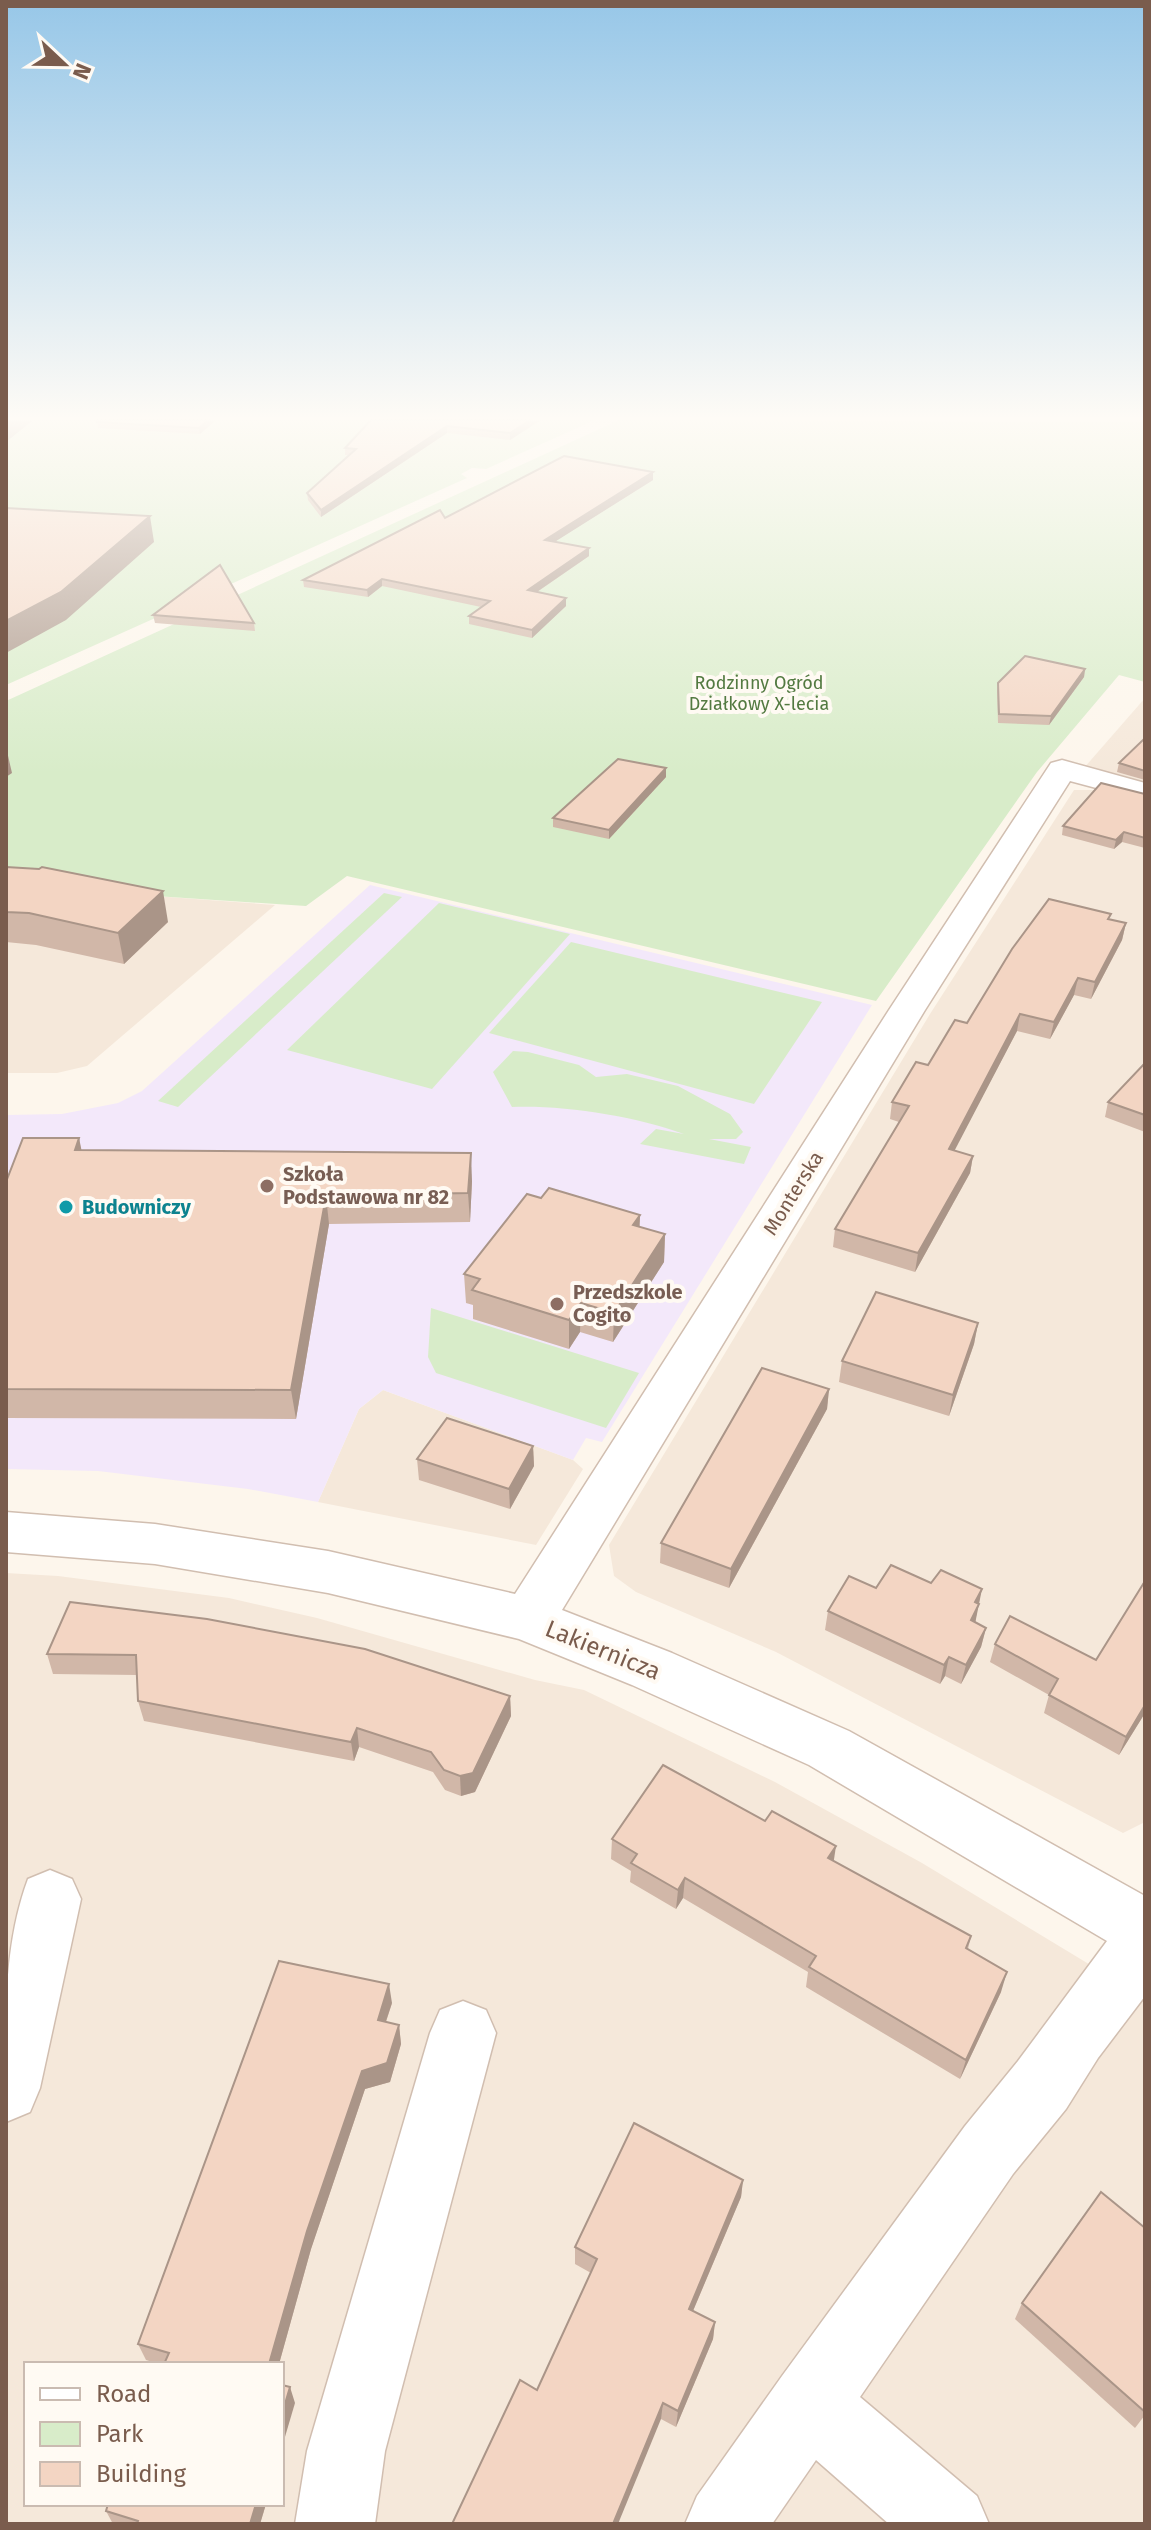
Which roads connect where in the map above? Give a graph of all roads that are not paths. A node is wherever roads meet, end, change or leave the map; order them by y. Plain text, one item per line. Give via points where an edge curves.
1 (1145, 792) edge
2 (6, 1532) edge
3 (528, 1619) junction
4 (50, 1899) dead end
5 (1145, 1929) edge
6 (1145, 1937) edge
7 (463, 2033) dead end
8 (6, 2088) edge
9 (809, 2403) junction
10 (335, 2524) edge
11 (725, 2524) edge
12 (949, 2524) edge

1 - 3 street, Monterska via 1062,769
2 - 3 street, Lakiernicza via 155,1544 328,1572
3 - 5 street, Lakiernicza via 829,1748
4 - 8 street
6 - 9 street
7 - 10 street via 346,2451
9 - 11 street
9 - 12 street

